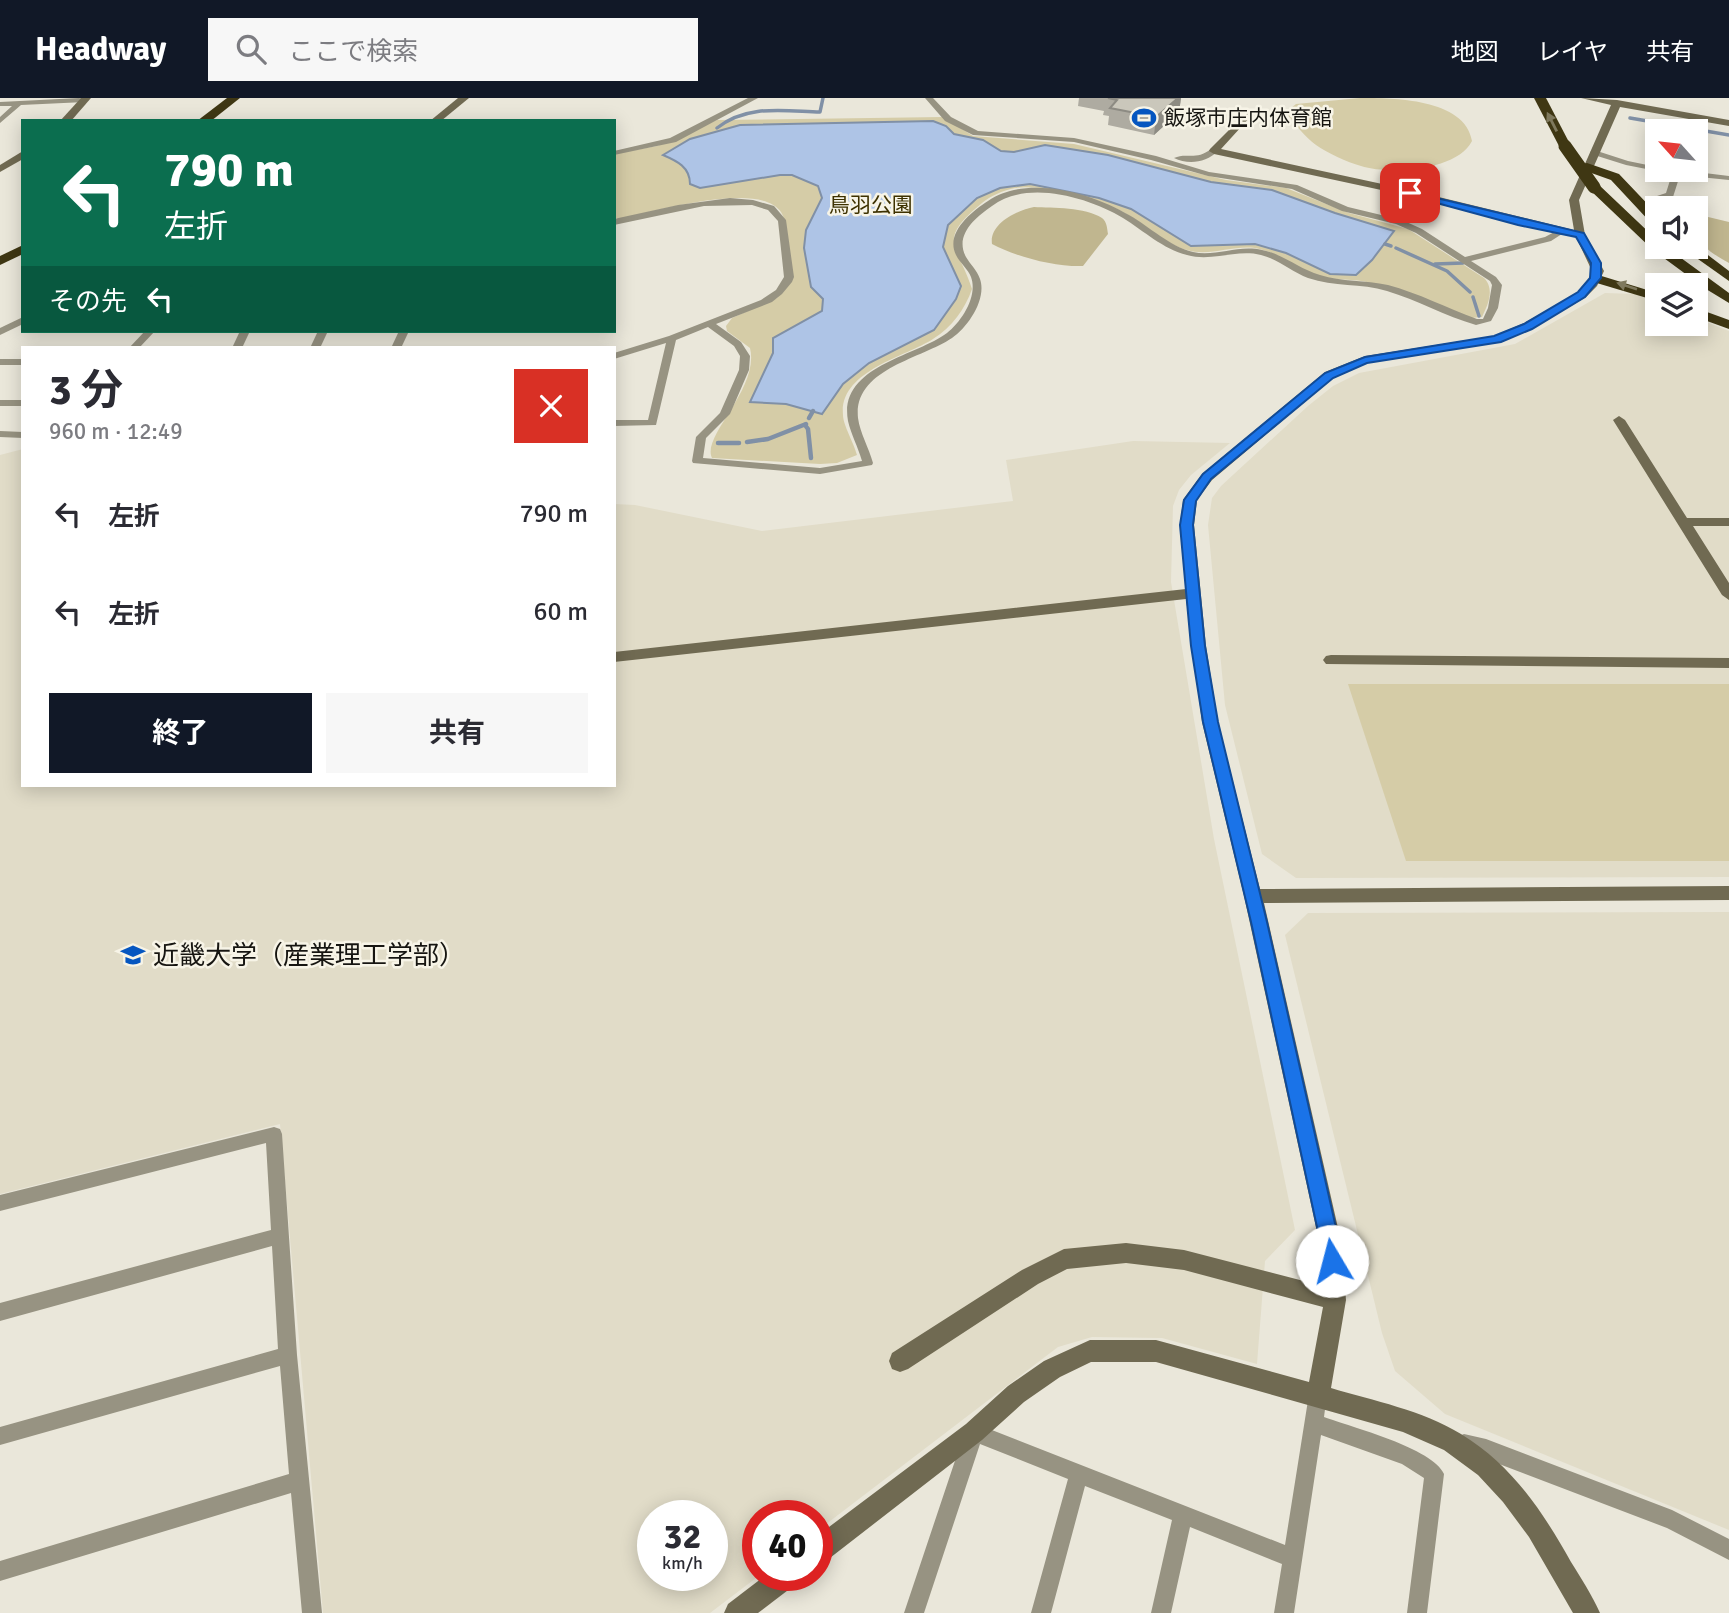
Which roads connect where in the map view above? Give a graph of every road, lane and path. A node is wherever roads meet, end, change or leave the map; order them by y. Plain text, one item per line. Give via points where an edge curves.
1 (234, 98) edge
2 (464, 98) edge
3 (754, 98) edge
4 (929, 98) edge
5 (1540, 98) edge
6 (1586, 98) edge
7 (85, 99) edge
8 (1554, 99) edge
9 (19, 103) junction
10 (1617, 103) junction
11 (0, 104) edge
12 (1248, 113) dead end
13 (67, 119) edge
14 (206, 119) edge
15 (438, 119) edge
16 (0, 121) edge
17 (1729, 123) edge
18 (1084, 143) junction
19 (1214, 151) junction
20 (1594, 152) junction
21 (616, 153) edge
22 (21, 155) edge
23 (1645, 166) edge
24 (1587, 167) junction
25 (0, 169) edge
26 (1708, 176) edge
27 (1729, 178) edge
28 (1674, 182) edge
29 (1600, 185) junction
30 (1661, 196) dead end
31 (1645, 208) edge
32 (1574, 209) junction
33 (1491, 214) junction
34 (616, 222) edge
35 (1645, 223) edge
36 (1561, 232) junction
37 (1580, 235) junction
38 (21, 252) edge
39 (1689, 259) edge
40 (1704, 259) edge
41 (1465, 260) junction
42 (0, 261) edge
43 (1729, 277) edge
44 (1595, 278) junction
45 (1729, 288) edge
46 (1645, 293) edge
47 (1729, 299) edge
48 (1708, 317) edge
49 (21, 321) edge
50 (709, 323) junction
51 (1729, 325) edge
52 (0, 332) edge
53 (148, 333) edge
54 (672, 338) junction
55 (136, 346) edge
56 (616, 355) edge
57 (0, 362) edge
58 (21, 362) edge
59 (0, 403) edge
60 (21, 403) edge
61 (1619, 421) dead end
62 (616, 423) edge
63 (0, 435) edge
64 (21, 435) edge
65 (1683, 522) junction
66 (1729, 522) edge
67 (1194, 593) junction
68 (1729, 595) edge
69 (616, 657) edge
70 (1331, 660) dead end
71 (1729, 663) edge
72 (1729, 893) edge
73 (1253, 896) junction
74 (0, 1203) edge
75 (280, 1236) junction
76 (1335, 1300) junction
77 (0, 1311) edge
78 (288, 1355) junction
79 (900, 1361) dead end
80 (1318, 1394) junction
81 (1314, 1423) junction
82 (974, 1432) junction
83 (0, 1436) edge
84 (1452, 1442) junction
85 (1079, 1473) junction
86 (300, 1481) junction
87 (1183, 1513) junction
88 (833, 1540) edge
89 (1729, 1550) edge
90 (1293, 1558) junction
91 (0, 1571) edge
92 (766, 1591) edge
93 (1287, 1612) edge
94 (312, 1613) edge
95 (737, 1613) edge
96 (914, 1613) edge
97 (1041, 1613) edge
98 (1161, 1613) edge
99 (1417, 1613) edge
100 (1587, 1613) edge

1 - 14 highway
2 - 15 street
3 - 21 street via 673,140
4 - 18 street via 948,119 972,132
29 -> 5 highway, bridge via 1565,146
6 - 10 street
7 - 9 street
7 - 13 street
8 - 29 highway
9 - 11 street
9 - 16 street
10 - 17 street
10 - 20 street
12 - 19 street
18 - 19 street via 1100,142 1188,160
18 - 41 street via 1208,174 1294,187 1345,209 1399,222
19 - 33 street
20 - 23 street
20 - 24 street
22 - 25 street
24 - 31 highway via 1615,177
24 - 32 street via 1576,190
26 - 27 street
28 - 30 street via 1670,195
29 - 35 highway
29 - 47 highway via 1626,221 1679,266
32 - 33 street via 1550,219
32 - 37 street
33 - 36 street
34 - 50 street via 730,200 761,203 778,211 789,277 785,286 764,302
36 - 37 street
36 - 41 street
37 - 44 street via 1596,263
38 - 42 highway
39 - 45 highway
40 - 43 highway
41 - 50 street via 1497,285 1493,308 1482,322 1385,288 1320,279 1261,252 1190,254 1103,206 1037,190 1013,191 979,212 958,238 979,296 952,334 873,374 859,388 852,405 853,419 868,463 820,471 697,461 701,437 725,414 744,370 745,356 738,344
46 -> 44 highway
44 - 67 street via 1582,295 1497,339 1365,360 1329,375 1307,392 1207,477 1190,500 1187,525
48 - 51 highway
49 - 52 street
50 - 54 street
53 - 55 street
54 - 56 street
54 - 62 street via 652,423
57 - 58 street
59 - 60 street
61 - 65 street
63 - 64 street
65 - 66 street
65 - 68 street
67 - 69 street
67 - 73 street via 1210,722
70 - 71 street
72 - 73 street
73 - 76 street via 1330,1241
74 - 75 street via 274,1134
75 - 77 street
75 - 78 street
76 - 79 street via 1184,1260 1126,1253 1064,1259
76 - 80 street
78 - 83 street
78 - 86 street
80 - 81 street
80 - 82 street via 1156,1351 1090,1351 1052,1369 1016,1394
80 - 84 street via 1405,1420
81 - 90 street
81 - 99 street via 1408,1456 1434,1474
82 - 85 street
82 - 88 street
82 - 96 street
84 - 89 street via 1486,1449 1660,1515
84 - 100 street via 1511,1493 1538,1528
85 - 87 street
85 - 97 street
86 - 91 street
86 - 94 street
87 - 90 street
87 - 98 street
90 - 93 street
92 - 95 street

